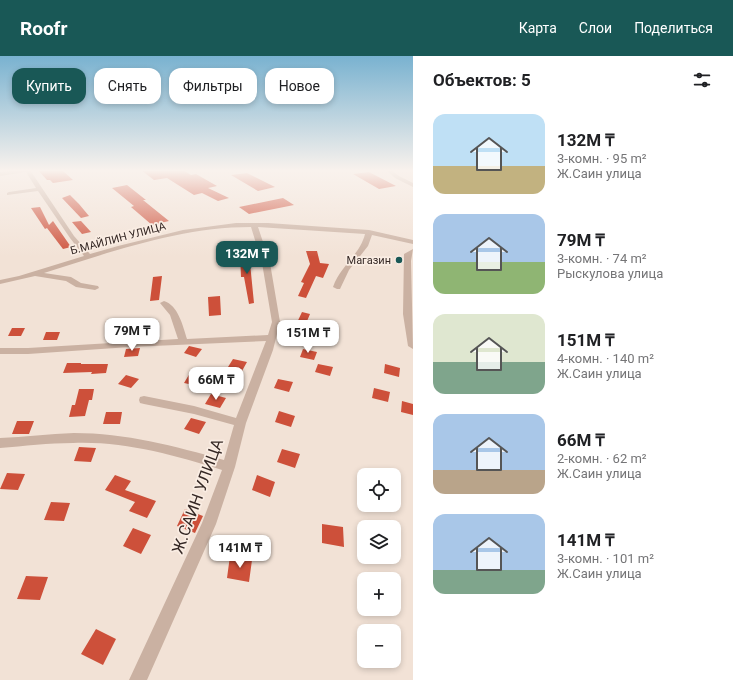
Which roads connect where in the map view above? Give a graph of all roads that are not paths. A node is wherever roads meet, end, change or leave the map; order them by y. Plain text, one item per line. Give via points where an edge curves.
1 (48, 199) edge
2 (254, 225) junction
3 (369, 232) junction
4 (412, 243) edge
5 (413, 251) edge
6 (89, 257) junction
7 (76, 261) junction
8 (32, 273) junction
9 (68, 279) junction
10 (0, 282) edge
11 (337, 287) dead end
12 (95, 288) dead end
13 (164, 303) dead end
14 (271, 338) junction
15 (183, 342) junction
16 (413, 346) edge
17 (0, 351) edge
18 (144, 400) dead end
19 (240, 423) junction
20 (0, 443) edge
21 (229, 467) junction
22 (138, 680) edge

1 - 6 street via 72,237
2 - 3 street, Б.МАЙЛИН УЛИЦА
2 - 6 street, Б.МАЙЛИН УЛИЦА via 183,232
2 - 14 street, Ж.САИН УЛИЦА via 266,264 276,322
3 - 4 street, Б.МАЙЛИН УЛИЦА
3 - 11 street via 364,249 342,274
5 - 16 street via 408,254 406,294 408,332
6 - 7 street, Б.МАЙЛИН УЛИЦА
7 - 8 street, Б.МАЙЛИН УЛИЦА
7 - 9 street
8 - 9 street
8 - 10 street, Б.МАЙЛИН УЛИЦА
9 - 12 street via 79,285
13 - 15 street via 177,322
14 - 15 street
14 - 19 street, Ж.САИН УЛИЦА
15 - 17 street
18 - 19 street
19 - 21 street, Ж.САИН УЛИЦА
20 - 21 street via 74,438 130,442 180,452
21 - 22 street, Ж.САИН УЛИЦА via 209,524

